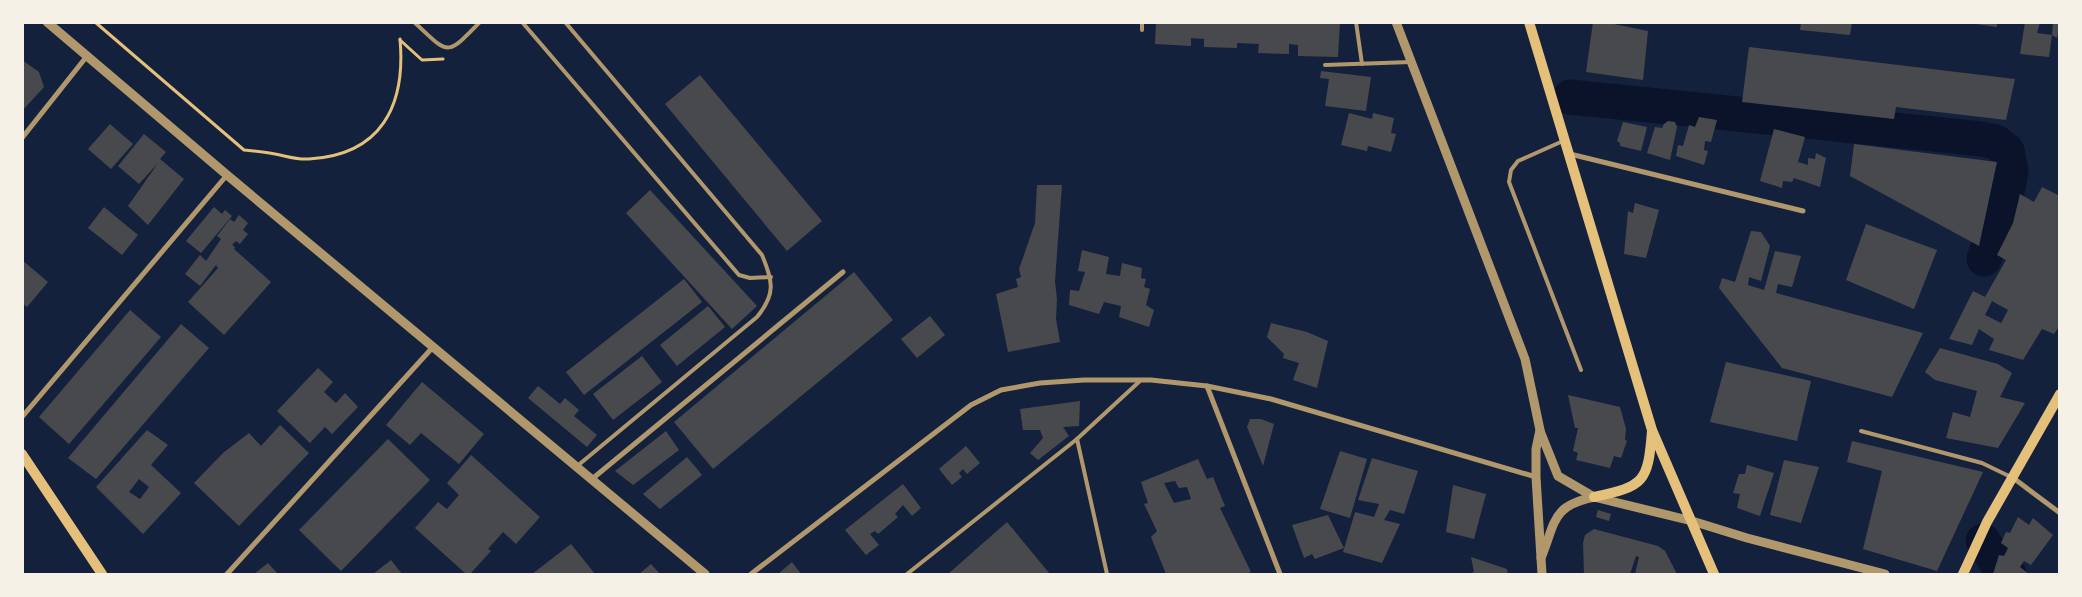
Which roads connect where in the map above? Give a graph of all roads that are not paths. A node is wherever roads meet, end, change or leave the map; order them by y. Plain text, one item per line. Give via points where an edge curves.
1 (47, 22) edge
2 (414, 22) edge
3 (480, 22) edge
4 (522, 22) edge
5 (565, 22) edge
6 (1142, 22) edge
7 (1356, 22) edge
8 (1396, 22) edge
9 (1529, 22) edge
10 (1142, 30) dead end
11 (88, 56) junction
12 (1411, 62) junction
13 (1362, 64) junction
14 (1325, 65) dead end
15 (22, 138) edge
16 (1564, 141) junction
17 (1568, 154) junction
18 (227, 175) junction
19 (1803, 211) dead end
20 (843, 272) dead end
21 (771, 277) junction
22 (433, 347) junction
23 (1581, 370) dead end
24 (1141, 380) junction
25 (1207, 386) junction
26 (2060, 394) edge
27 (22, 417) edge
28 (1540, 430) junction
29 (1652, 430) junction
30 (1861, 431) dead end
31 (1077, 439) junction
32 (22, 454) edge
33 (576, 467) junction
34 (1536, 476) junction
35 (2012, 477) junction
36 (592, 479) junction
37 (1594, 496) junction
38 (2060, 513) edge
39 (1692, 521) junction
40 (1540, 560) junction
41 (1861, 571) edge
42 (102, 574) edge
43 (227, 574) edge
44 (705, 574) edge
45 (751, 574) edge
46 (907, 574) edge
47 (1107, 574) edge
48 (1280, 574) edge
49 (1542, 574) edge
50 (1714, 574) edge
51 (1885, 574) edge
52 (1963, 574) edge

1 - 11 street
2 - 3 lane via 441,48 451,48
4 - 21 lane via 739,275
5 - 21 lane via 762,255
6 - 10 lane
7 - 13 lane
8 - 12 street
9 - 16 main road
11 - 15 street
11 - 18 street
12 - 13 lane
12 - 28 street via 1525,359
13 - 14 lane
16 - 17 main road
16 - 23 lane via 1518,160 1511,170 1509,182
17 - 19 street
17 - 29 main road
18 - 22 street
18 - 27 street
20 - 36 street
21 - 33 lane via 772,293 757,317
22 - 33 street
22 - 43 street
24 - 25 street
24 - 31 lane
24 - 45 street via 1084,380 1001,390 971,405
25 - 34 street via 1271,399
25 - 48 street
26 - 35 main road
28 - 34 street
28 - 37 street via 1558,476
29 - 37 main road via 1648,466 1634,486
29 - 39 main road
30 - 35 lane via 1982,464
31 - 46 lane
31 - 47 lane
32 - 42 main road
33 - 36 street
34 - 40 street
35 - 38 street
35 - 52 main road
36 - 44 street
37 - 39 street
37 - 40 street via 1565,506 1556,516
39 - 41 street
39 - 50 main road
40 - 49 street
41 - 51 street

